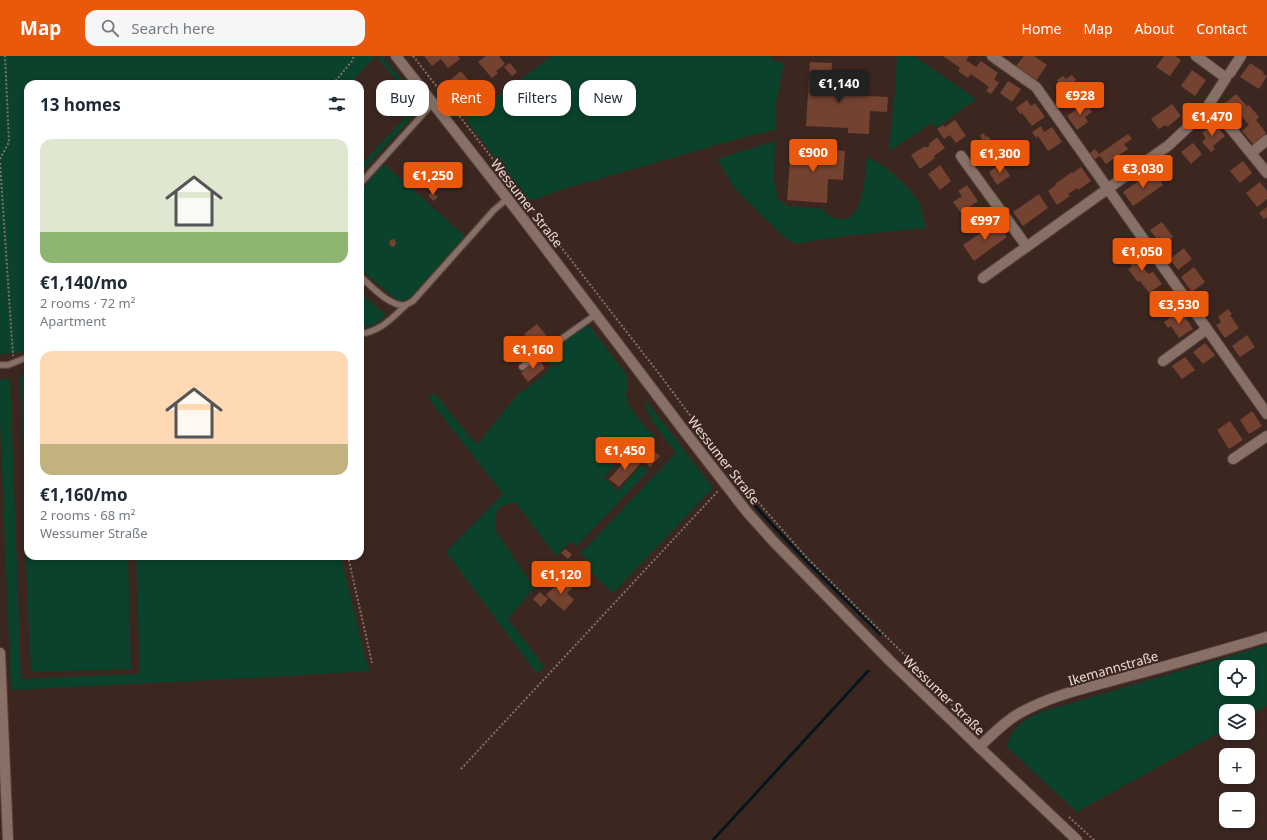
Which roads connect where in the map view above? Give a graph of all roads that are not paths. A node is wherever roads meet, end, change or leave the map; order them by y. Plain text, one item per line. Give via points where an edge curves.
1 (396, 56) edge
2 (992, 56) edge
3 (1196, 56) edge
4 (1241, 56) edge
5 (1228, 75) junction
6 (433, 103) junction
7 (1210, 103) junction
8 (1267, 140) edge
9 (1251, 153) junction
10 (962, 156) dead end
11 (1267, 173) edge
12 (364, 180) edge
13 (1108, 189) junction
14 (507, 199) junction
15 (1026, 247) junction
16 (983, 278) dead end
17 (364, 279) edge
18 (406, 305) junction
19 (595, 315) junction
20 (1207, 329) junction
21 (364, 333) edge
22 (24, 359) edge
23 (1163, 361) dead end
24 (0, 365) edge
25 (522, 367) dead end
26 (1267, 414) edge
27 (1267, 436) edge
28 (1233, 459) dead end
29 (1267, 637) edge
30 (0, 653) edge
31 (978, 747) junction
32 (8, 840) edge
33 (1077, 840) edge

1 - 6 street, Wessumer Straße
2 - 13 street via 1036,87
3 - 5 street
4 - 5 street
5 - 7 street
6 - 12 lane
6 - 14 street, Wessumer Straße
7 - 9 street
7 - 13 street via 1169,145
8 - 9 street
9 - 11 street
10 - 15 street
13 - 15 street
13 - 20 street
14 - 18 lane via 494,210 413,301
14 - 19 street, Wessumer Straße
15 - 16 street
17 - 18 lane via 392,302
18 - 21 lane via 380,328
19 - 25 lane
19 - 31 street, Wessumer Straße via 725,484 774,542
20 - 23 street
20 - 26 street
22 - 24 lane
27 - 28 street
29 - 31 street, Ikemannstraße via 1039,703 1000,727
30 - 32 street
31 - 33 street, Wessumer Straße

